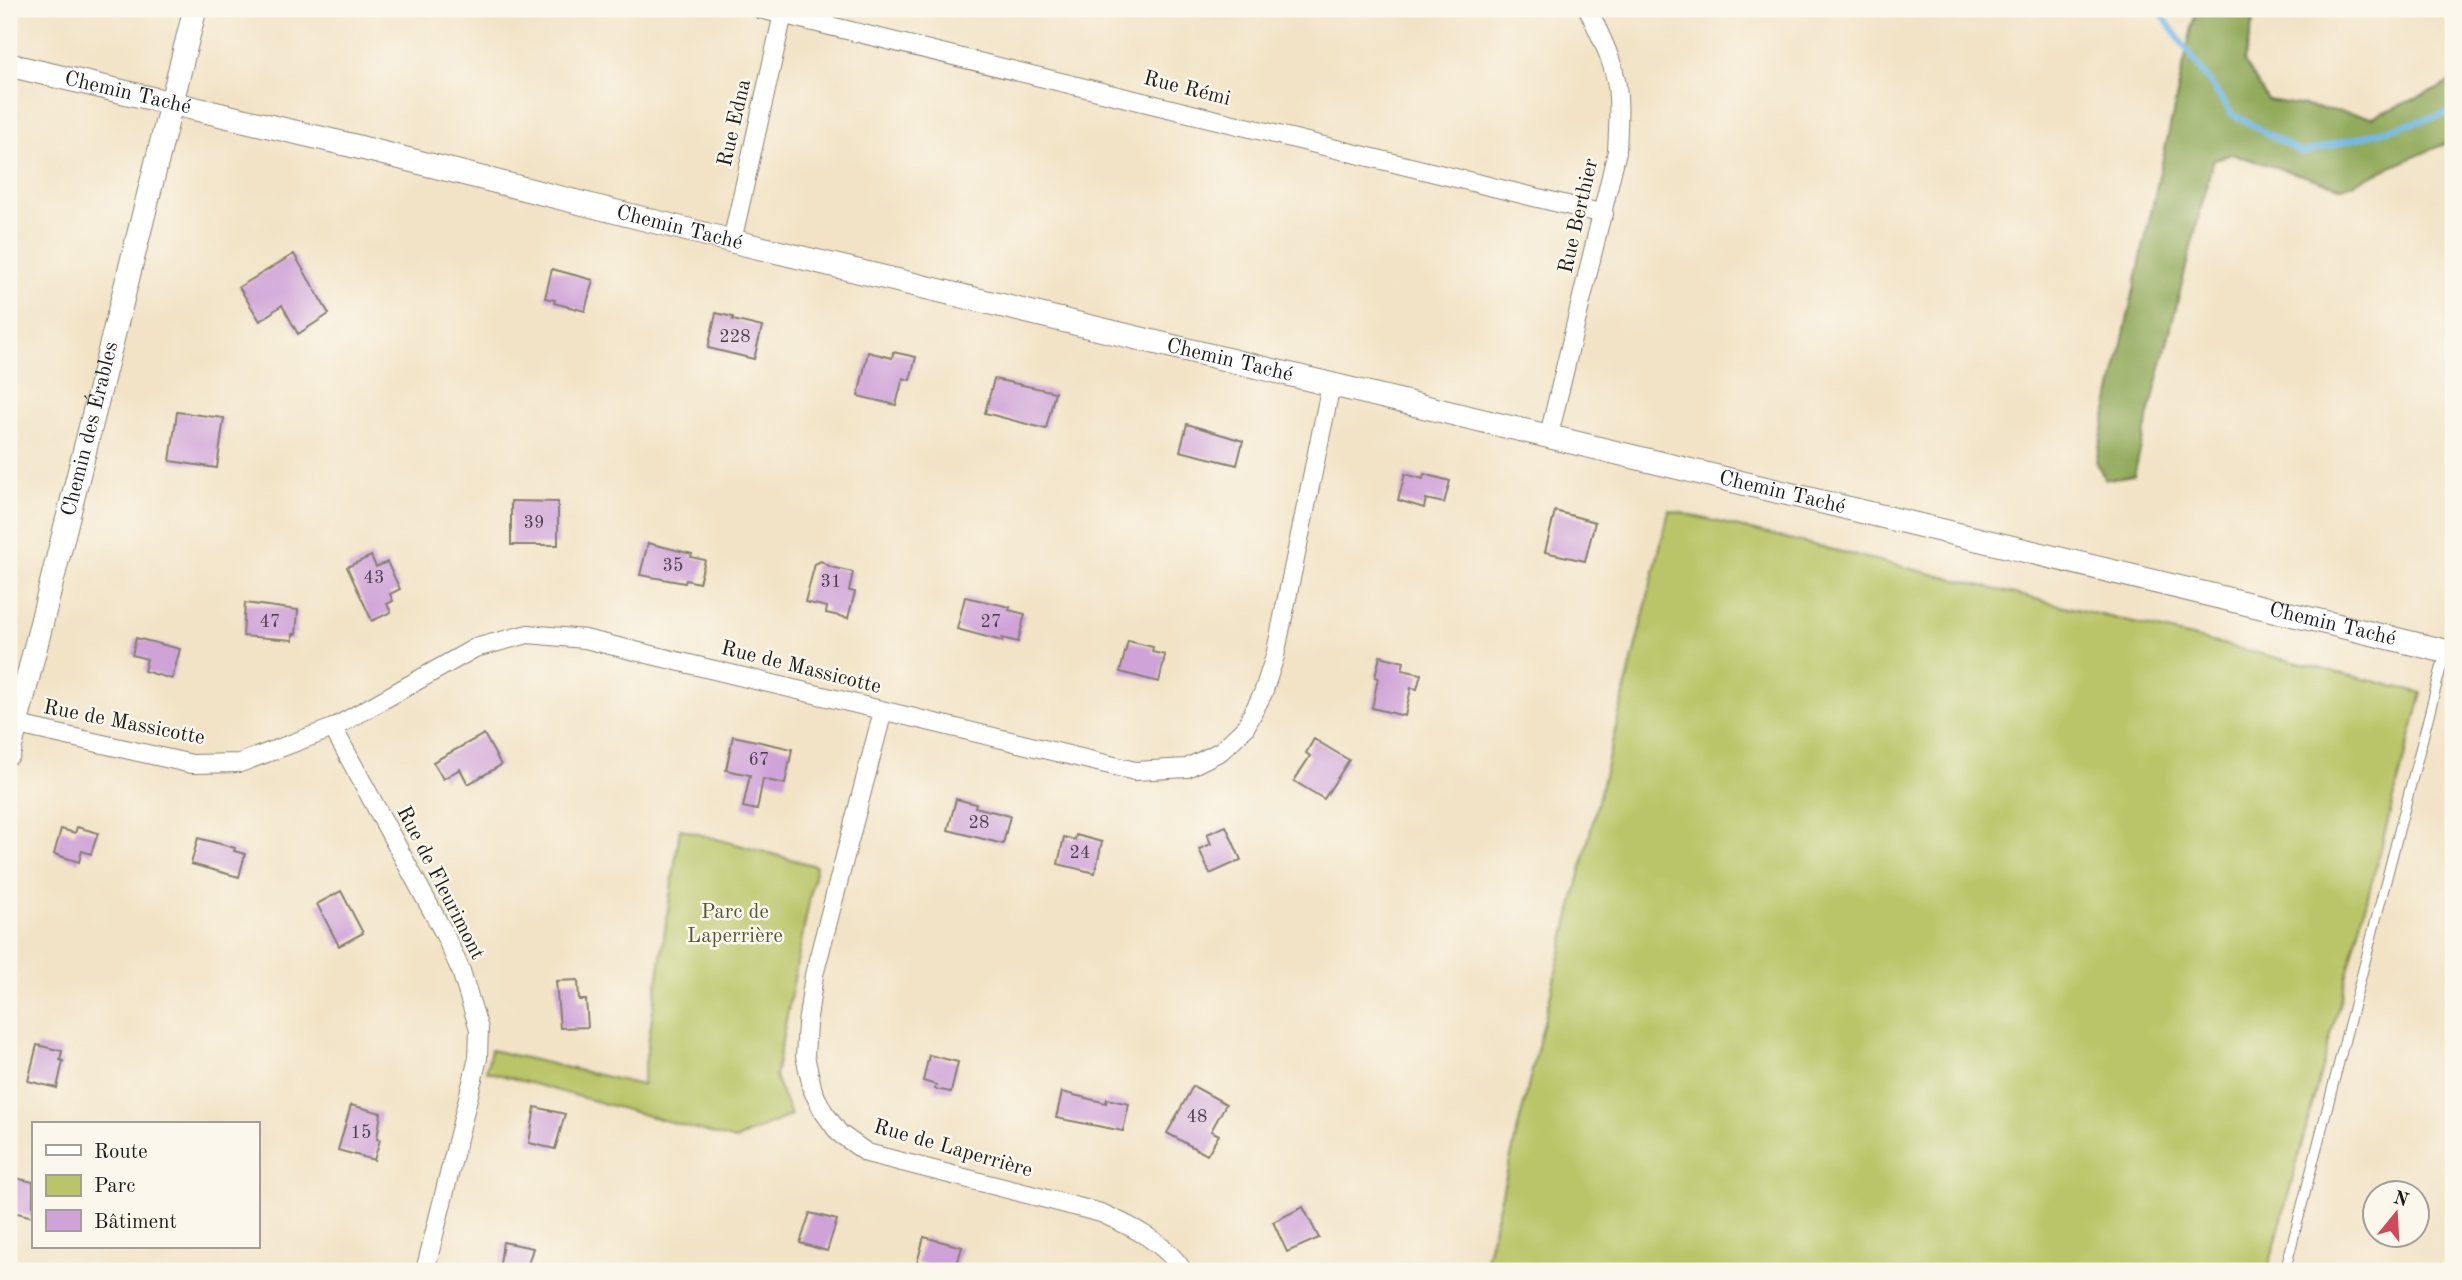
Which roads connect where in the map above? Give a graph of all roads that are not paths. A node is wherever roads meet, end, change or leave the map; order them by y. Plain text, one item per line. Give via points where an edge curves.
1 (195, 9) edge
2 (760, 9) edge
3 (1588, 9) edge
4 (783, 14) junction
5 (9, 65) edge
6 (172, 103) junction
7 (1604, 214) junction
8 (732, 241) junction
9 (1331, 385) junction
10 (1549, 435) junction
11 (2449, 652) edge
12 (883, 710) junction
13 (12, 724) edge
14 (333, 727) junction
15 (9, 753) edge
16 (425, 1271) edge
17 (1183, 1271) edge
18 (2285, 1271) edge

1 - 6 street, Chemin des Érables
2 - 4 street, Rue Rémi
3 - 7 street, Rue Berthier via 1617,83 1617,152
4 - 7 street, Rue Rémi
4 - 8 street, Rue Edna
5 - 6 street, Chemin Taché
6 - 8 street, Chemin Taché
6 - 13 street, Chemin des Érables
7 - 10 street, Rue Berthier
8 - 9 street, Chemin Taché
9 - 10 street, Chemin Taché
9 - 12 street, Rue de Massicotte via 1275,656 1263,694 1245,728 1221,751 1187,768 1135,771
10 - 11 street, Chemin Taché
11 - 18 lane
12 - 14 street, Rue de Massicotte via 585,639 528,634 474,648
12 - 17 street, Rue de Laperrière via 808,1012 805,1056 823,1111 839,1133 867,1153 1101,1213 1131,1226
13 - 14 street, Rue de Massicotte via 192,764 240,763
13 - 15 street, Chemin des Érables
14 - 16 street, Rue de Fleurimont via 443,931 479,1030 478,1058

